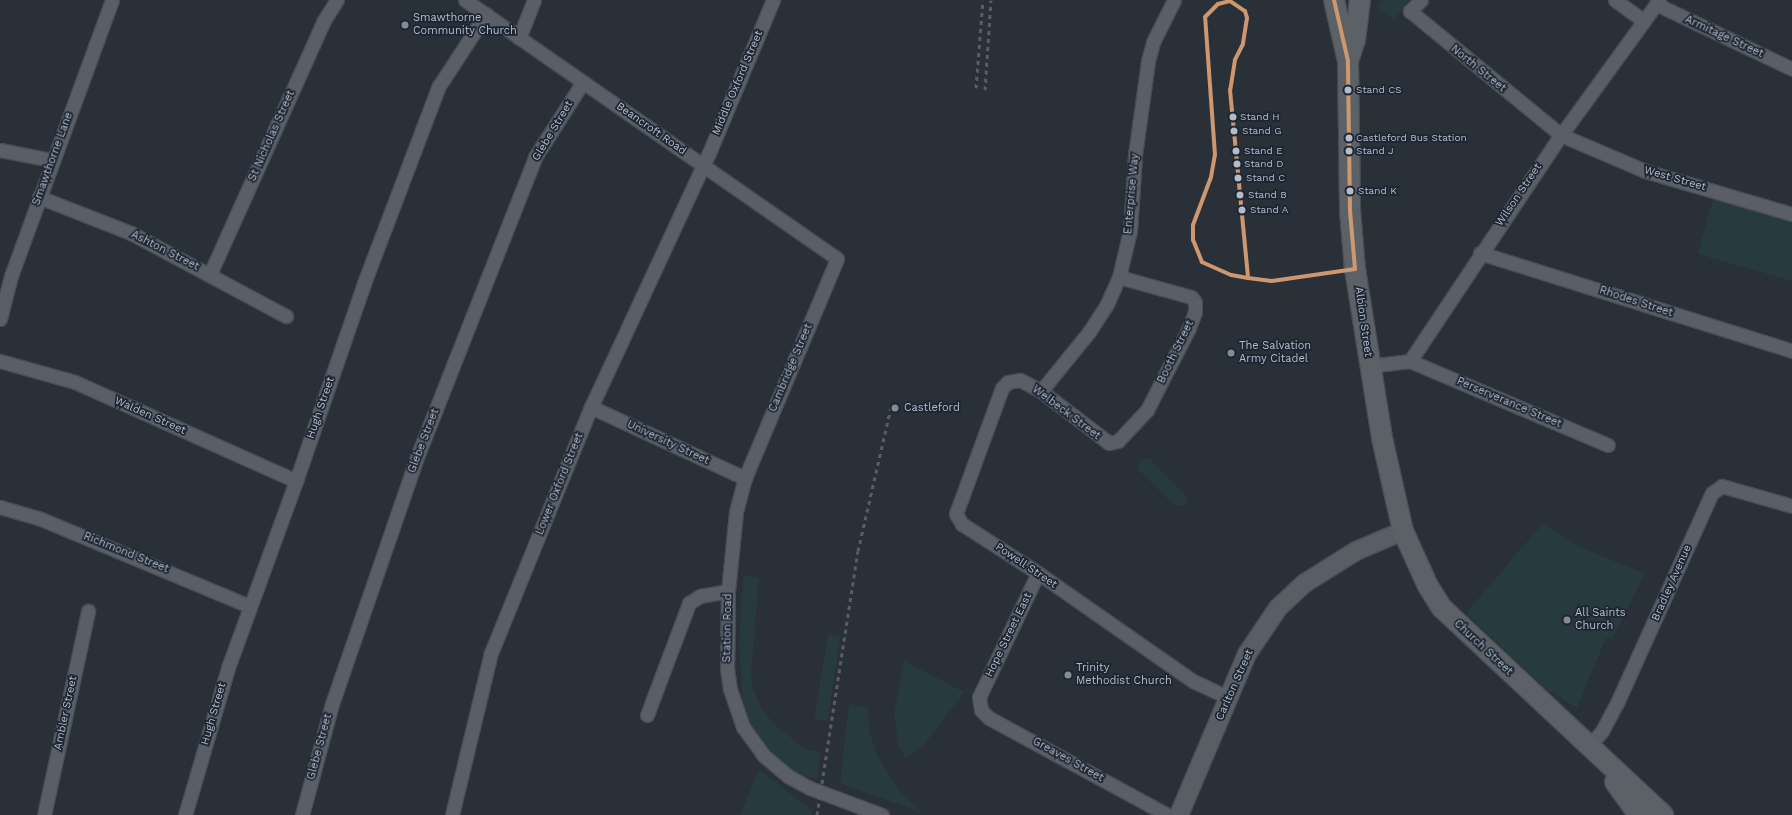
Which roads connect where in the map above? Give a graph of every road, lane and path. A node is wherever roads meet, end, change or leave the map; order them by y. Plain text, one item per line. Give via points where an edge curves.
1 (112, 0) edge
2 (337, 0) edge
3 (465, 0) edge
4 (534, 0) edge
5 (773, 0) edge
6 (1174, 0) edge
7 (1334, 0) edge
8 (1360, 0) edge
9 (1421, 0) edge
10 (1615, 0) edge
11 (1657, 2) edge
12 (486, 14) junction
13 (1643, 20) junction
14 (519, 38) junction
15 (1348, 61) junction
16 (1792, 69) edge
17 (583, 82) junction
18 (1561, 135) junction
19 (0, 150) edge
20 (52, 160) junction
21 (703, 166) junction
22 (39, 197) junction
23 (1792, 214) edge
24 (1480, 253) junction
25 (838, 259) joint
26 (210, 274) junction
27 (6, 275) edge
28 (1119, 277) junction
29 (286, 316) dead end
30 (0, 319) edge
31 (1792, 351) edge
32 (0, 361) edge
33 (1410, 361) junction
34 (1369, 366) junction
35 (1020, 380) joint
36 (1041, 391) junction
37 (592, 407) junction
38 (1133, 428) joint
39 (1608, 445) dead end
40 (744, 478) junction
41 (296, 481) junction
42 (1792, 506) edge
43 (0, 507) edge
44 (1404, 531) junction
45 (1038, 573) junction
46 (728, 591) junction
47 (249, 606) junction
48 (88, 611) dead end
49 (979, 696) joint
50 (1229, 698) junction
51 (647, 715) dead end
52 (1589, 746) junction
53 (44, 815) edge
54 (185, 815) edge
55 (302, 815) edge
56 (452, 815) edge
57 (882, 815) edge
58 (1168, 815) edge
59 (1179, 815) edge
60 (1639, 815) edge
61 (1663, 815) edge

1 - 20 street, Smawthorne Lane
2 - 26 street, St Nicholas Street via 323,22
3 - 12 street, Beancroft Road
4 - 14 street
5 - 21 street, Middle Oxford Street
6 - 28 street, Enterprise Way via 1153,42 1148,60 1135,155 1130,231
7 - 15 main road, Albion Street
8 - 15 main road, Albion Street via 1355,40
9 - 18 street, North Street via 1410,11
10 - 13 street
11 - 13 street, Wilson Street
11 - 16 street, Armitage Street
12 - 14 street, Beancroft Road
12 - 41 street, Hugh Street via 439,86 364,283
13 - 18 street, Wilson Street
14 - 17 street, Beancroft Road
15 - 34 main road, Albion Street via 1350,211
17 - 21 street, Beancroft Road
17 - 55 street, Glebe Street via 535,157 419,452 332,704
18 - 23 street, West Street via 1644,171
18 - 24 street, Wilson Street
19 - 20 street
20 - 22 street, Smawthorne Lane
21 - 25 street, Beancroft Road
21 - 37 street, Lower Oxford Street
22 - 26 street, Ashton Street via 131,233
22 - 27 street, Smawthorne Lane
24 - 31 street, Rhodes Street
24 - 33 street, Wilson Street
25 - 40 street, Cambridge Street
26 - 29 street, Ashton Street
27 - 30 street, Smawthorne Lane
28 - 36 street, Enterprise Way via 1107,304 1089,332
28 - 38 street, Booth Street via 1191,297 1195,302 1195,312 1175,359 1147,410
32 - 41 street, Walden Street via 75,382
33 - 34 street
33 - 39 street, Perserverance Street
34 - 44 main road, Albion Street via 1382,438
35 - 36 street, Welbeck Street
35 - 45 street, Powell Street via 1008,382 1002,388 956,514 962,524
36 - 38 street, Welbeck Street via 1109,443 1118,441
37 - 40 street, University Street
37 - 56 street, Lower Oxford Street via 491,653
40 - 46 street, Station Road via 736,512
41 - 47 street, Hugh Street
42 - 52 street, Bradley Avenue via 1722,486 1712,493 1618,703 1602,731
43 - 47 street, Richmond Street via 41,519
44 - 50 street, Carlton Street via 1356,551 1292,593 1278,608 1247,654
44 - 52 main road, Church Street via 1428,586 1442,608
45 - 49 street, Hope Street East
45 - 50 street, Powell Street via 1193,681
46 - 51 street via 700,596 688,603
46 - 57 street, Station Road via 726,638 730,689 743,727 753,742 763,755 788,776 810,788
47 - 54 street, Hugh Street
48 - 53 street, Ambler Street
49 - 58 street, Greaves Street via 981,710 989,718
50 - 59 street, Carlton Street
52 - 60 main road, Church Street
52 - 61 main road, Church Street

